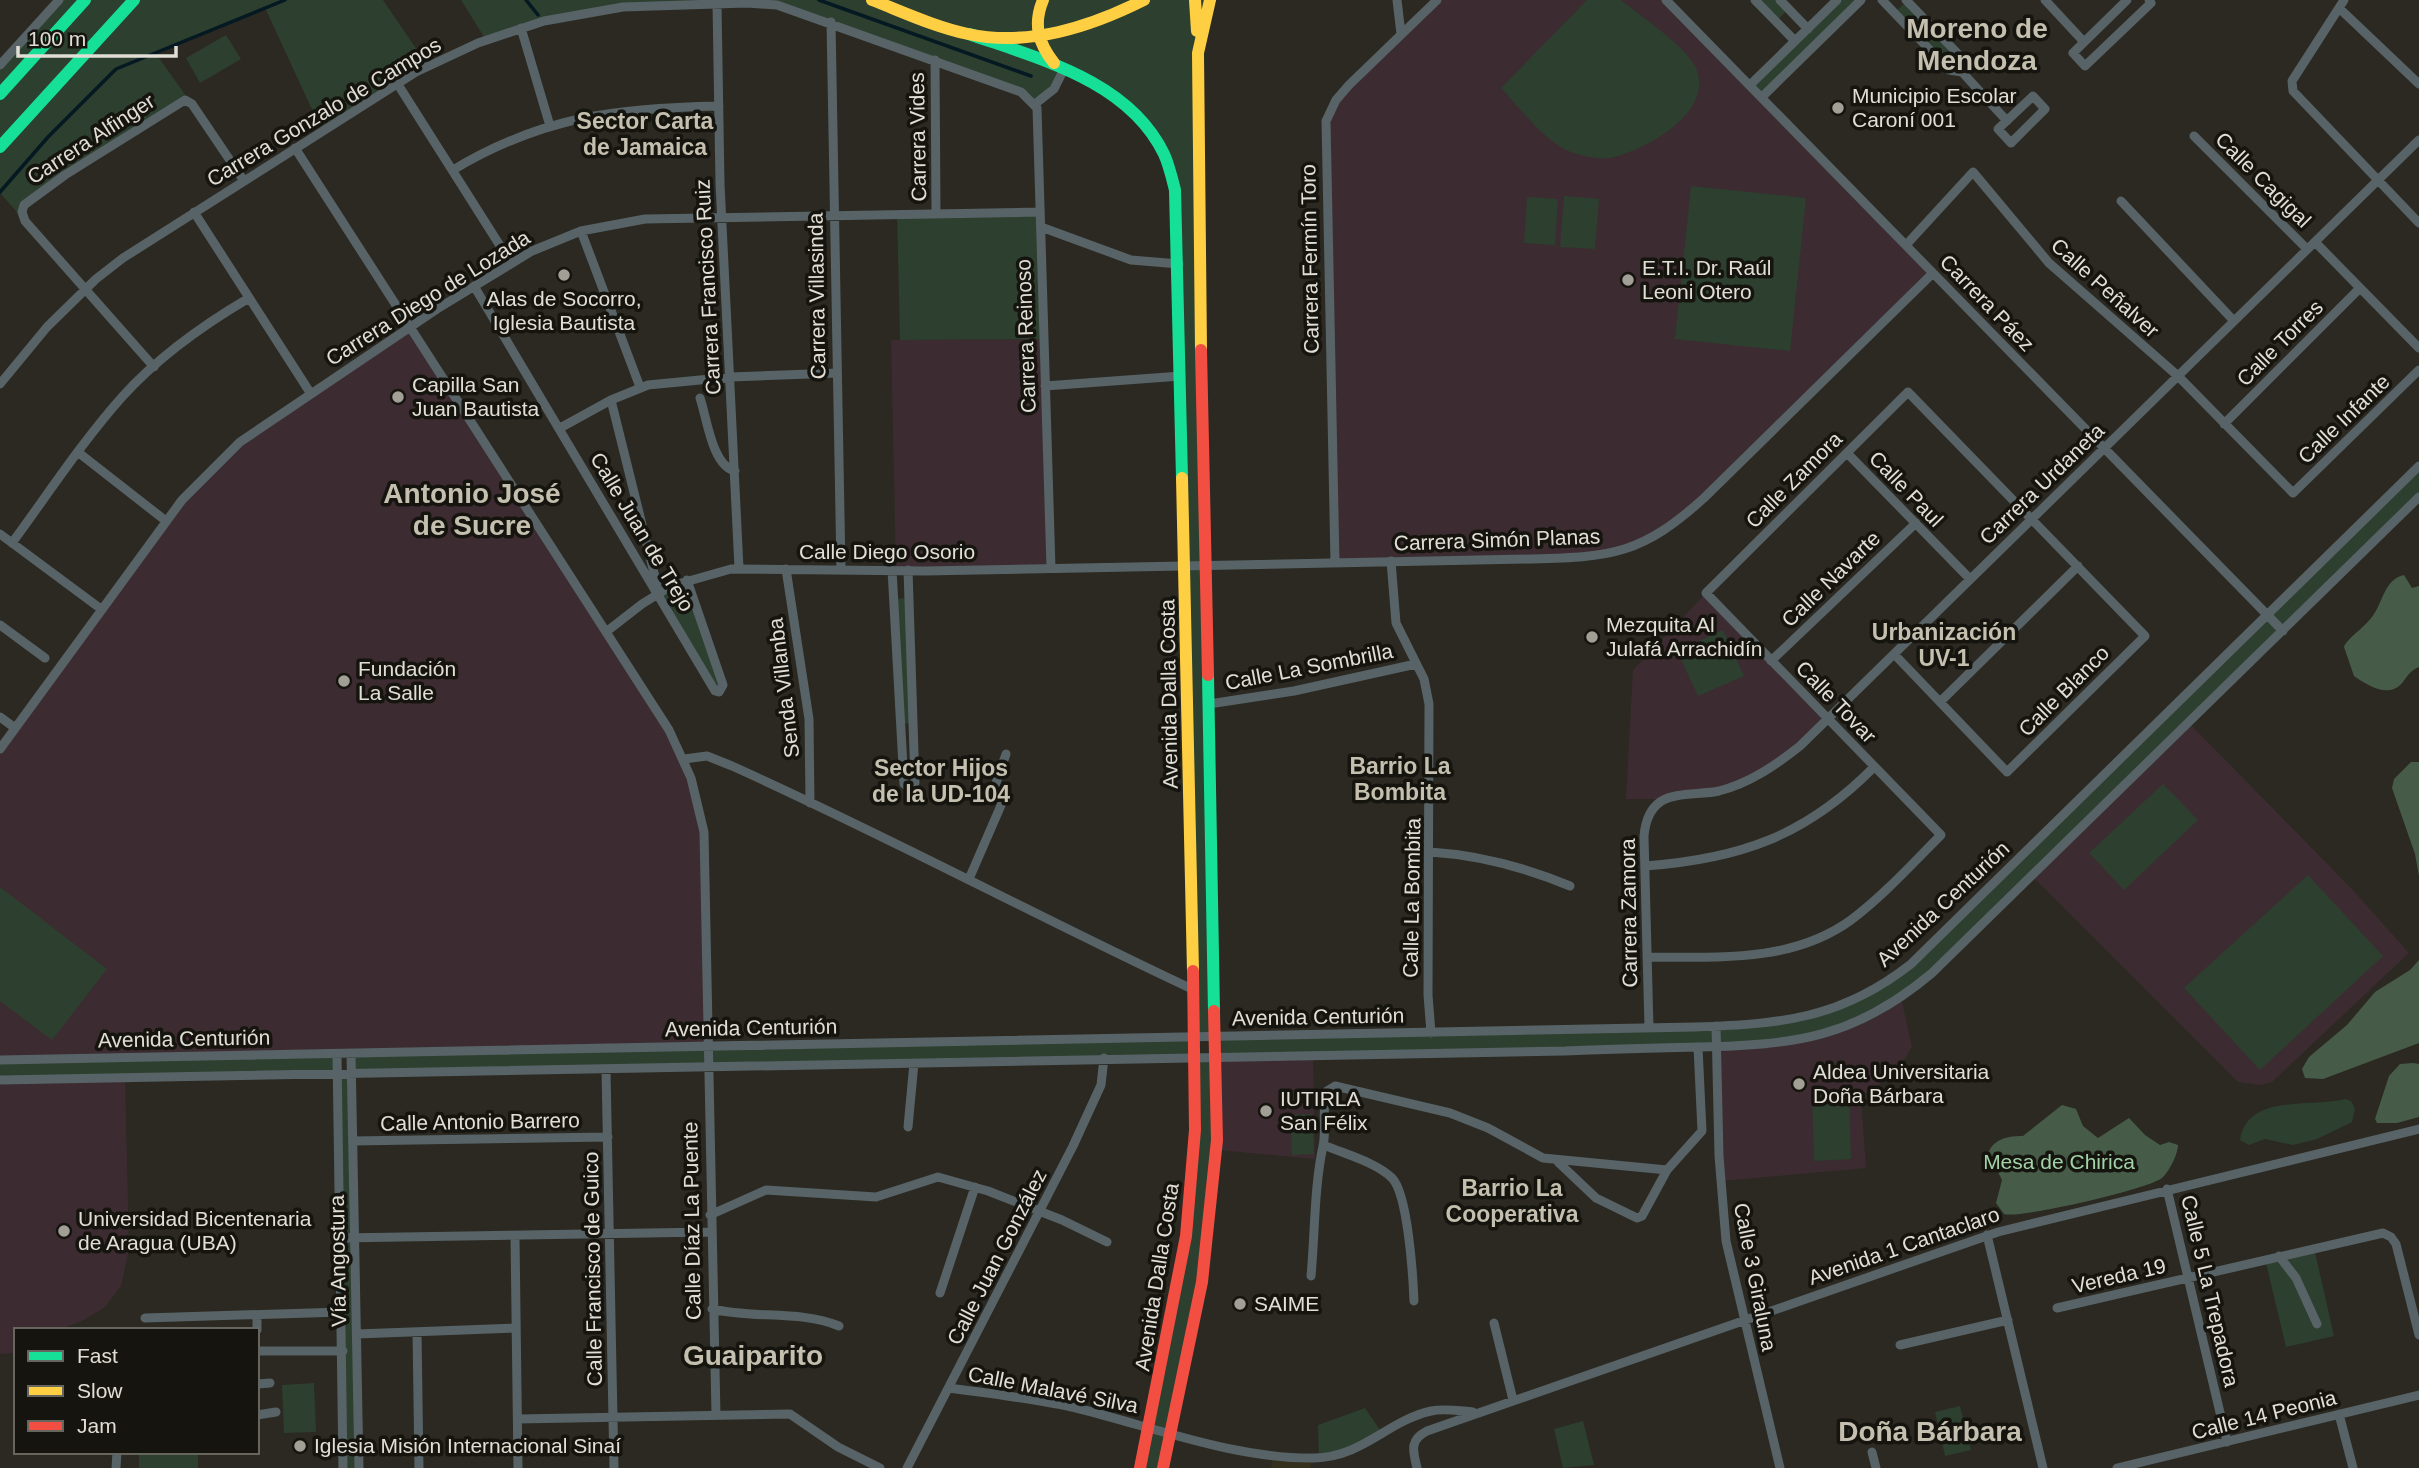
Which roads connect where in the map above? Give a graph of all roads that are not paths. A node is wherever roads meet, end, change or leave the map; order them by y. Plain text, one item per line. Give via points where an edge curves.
1 (59, 0) edge
2 (85, 0) edge
3 (134, 0) edge
4 (872, 0) edge
5 (1043, 0) edge
6 (1144, 0) edge
7 (1195, 0) edge
8 (1210, 0) edge
9 (1397, 0) edge
10 (1437, 0) edge
11 (1666, 0) edge
12 (1755, 0) edge
13 (1780, 0) edge
14 (1837, 0) edge
15 (1861, 0) edge
16 (1882, 0) edge
17 (1906, 0) edge
18 (2045, 0) edge
19 (2127, 0) edge
20 (2149, 0) edge
21 (717, 4) junction
22 (2342, 4) edge
23 (831, 22) junction
24 (521, 28) junction
25 (1808, 29) junction
26 (969, 34) junction
27 (1401, 34) junction
28 (1037, 35) junction
29 (1795, 41) junction
30 (2084, 42) junction
31 (1198, 53) junction
32 (935, 60) junction
33 (0, 65) edge
34 (1060, 68) junction
35 (1962, 72) junction
36 (397, 83) junction
37 (1750, 85) junction
38 (2419, 85) edge
39 (0, 94) edge
40 (1762, 97) junction
41 (1035, 104) junction
42 (719, 106) junction
43 (2007, 121) junction
44 (550, 126) junction
45 (2194, 136) dead end
46 (2419, 140) edge
47 (0, 147) edge
48 (295, 148) junction
49 (453, 170) junction
50 (244, 181) junction
51 (2377, 181) junction
52 (2121, 201) dead end
53 (194, 212) junction
54 (1040, 212) junction
55 (936, 213) junction
56 (833, 215) junction
57 (721, 217) junction
58 (2419, 223) edge
59 (1041, 227) junction
60 (581, 231) junction
61 (2315, 242) junction
62 (1906, 245) junction
63 (2307, 249) junction
64 (511, 263) junction
65 (1179, 264) junction
66 (1933, 273) junction
67 (474, 286) junction
68 (2360, 288) junction
69 (85, 289) junction
70 (249, 298) junction
71 (2234, 321) junction
72 (411, 327) junction
73 (2419, 348) edge
74 (154, 367) junction
75 (2419, 370) edge
76 (3, 373) edge
77 (836, 373) junction
78 (1181, 376) junction
79 (2178, 376) junction
80 (731, 377) junction
81 (0, 384) edge
82 (1045, 386) junction
83 (640, 387) junction
84 (311, 394) junction
85 (700, 398) dead end
86 (611, 400) junction
87 (2224, 424) junction
88 (560, 428) junction
89 (2104, 449) junction
90 (79, 453) junction
91 (1847, 453) junction
92 (2419, 466) edge
93 (735, 471) junction
94 (2293, 493) joint
95 (2419, 496) edge
96 (2032, 519) junction
97 (166, 521) junction
98 (1916, 523) junction
99 (0, 534) edge
100 (12, 543) junction
101 (1391, 561) junction
102 (1335, 562) junction
103 (1185, 564) junction
104 (1205, 564) junction
105 (2078, 566) junction
106 (739, 568) junction
107 (1051, 568) junction
108 (786, 569) junction
109 (841, 570) junction
110 (892, 570) junction
111 (908, 570) junction
112 (1970, 579) junction
113 (687, 580) junction
114 (659, 593) junction
115 (1706, 593) joint
116 (102, 609) junction
117 (2267, 616) junction
118 (0, 625) edge
119 (2283, 631) junction
120 (606, 632) junction
121 (1894, 654) junction
122 (45, 659) dead end
123 (1771, 661) junction
124 (1416, 664) junction
125 (1940, 702) junction
126 (1209, 704) junction
127 (0, 717) edge
128 (1828, 720) junction
129 (15, 728) junction
130 (0, 749) edge
131 (1006, 754) dead end
132 (684, 760) junction
133 (1874, 767) junction
134 (1660, 802) joint
135 (810, 803) junction
136 (1430, 852) junction
137 (1645, 866) junction
138 (968, 879) junction
139 (1570, 886) dead end
140 (1647, 957) junction
141 (1192, 989) junction
142 (1716, 1026) junction
143 (1649, 1028) junction
144 (1431, 1033) junction
145 (1215, 1036) junction
146 (1194, 1037) junction
147 (709, 1046) junction
148 (1698, 1047) junction
149 (1717, 1047) junction
150 (337, 1054) junction
151 (351, 1054) junction
152 (1215, 1056) junction
153 (1194, 1057) junction
154 (1104, 1058) junction
155 (0, 1059) edge
156 (914, 1063) junction
157 (706, 1067) junction
158 (606, 1070) junction
159 (376, 1073) junction
160 (316, 1074) junction
161 (337, 1074) junction
162 (351, 1074) junction
163 (0, 1080) edge
164 (352, 1090) junction
165 (338, 1098) junction
166 (908, 1126) dead end
167 (2419, 1129) edge
168 (608, 1137) junction
169 (353, 1141) junction
170 (1324, 1145) junction
171 (1557, 1161) junction
172 (1667, 1170) junction
173 (975, 1187) junction
174 (2167, 1189) junction
175 (1040, 1211) junction
176 (710, 1215) junction
177 (710, 1232) junction
178 (610, 1234) junction
179 (1987, 1235) junction
180 (516, 1236) junction
181 (340, 1238) junction
182 (355, 1238) junction
183 (1107, 1242) dead end
184 (2279, 1256) junction
185 (1311, 1276) dead end
186 (2189, 1278) junction
187 (940, 1293) dead end
188 (1414, 1301) dead end
189 (2416, 1306) edge
190 (2057, 1308) dead end
191 (712, 1310) junction
192 (342, 1312) junction
193 (257, 1315) junction
194 (145, 1318) dead end
195 (1743, 1319) junction
196 (2008, 1320) junction
197 (1494, 1323) dead end
198 (2317, 1324) dead end
199 (839, 1326) dead end
200 (257, 1328) edge
201 (516, 1328) junction
202 (417, 1332) junction
203 (357, 1334) junction
204 (2419, 1335) edge
205 (1900, 1345) dead end
206 (259, 1351) edge
207 (343, 1351) junction
208 (270, 1383) dead end
209 (259, 1384) edge
210 (949, 1388) junction
211 (2419, 1395) edge
212 (1513, 1400) junction
213 (276, 1412) dead end
214 (1479, 1412) junction
215 (2339, 1414) junction
216 (259, 1415) edge
217 (716, 1415) junction
218 (614, 1417) junction
219 (518, 1419) junction
220 (1149, 1427) junction
221 (1171, 1433) junction
222 (2227, 1442) junction
223 (1872, 1452) dead end
224 (1312, 1463) edge
225 (2149, 1464) edge
226 (343, 1468) edge
227 (359, 1468) edge
228 (419, 1468) edge
229 (518, 1468) edge
230 (614, 1468) edge
231 (880, 1468) edge
232 (907, 1468) edge
233 (1140, 1468) edge
234 (1163, 1468) edge
235 (1417, 1468) edge
236 (1780, 1468) edge
237 (1876, 1468) edge
238 (2043, 1468) edge
239 (2117, 1468) edge
240 (2353, 1468) edge

1 - 33 street
2 - 39 main road
3 - 47 main road
4 - 26 main road
5 - 28 main road via 1036,18
6 - 28 main road via 1079,27
7 - 31 main road
8 - 31 main road, Avenida Dalla Costa
9 - 27 street
10 - 27 street, Carrera Fermín Toro
11 - 37 street, Carrera Páez
12 - 29 street
13 - 25 street
14 - 25 street
15 - 40 street
16 - 35 street via 1949,70
17 - 35 street via 1960,56
18 - 30 street
19 - 30 street
20 - 30 street via 2151,3 2085,66 2073,53
21 - 23 street, Carrera Gonzalo de Campos via 777,5
21 - 24 street, Carrera Gonzalo de Campos via 612,9
21 - 42 street, Carrera Francisco Ruiz
22 - 38 street
22 - 51 street via 2292,87
23 - 32 street, Carrera Gonzalo de Campos
23 - 56 street, Carrera Villasinda
24 - 36 street, Carrera Gonzalo de Campos via 447,56
24 - 44 street
25 - 29 street
26 - 28 main road
26 - 34 main road, Avenida Dalla Costa
27 - 102 street, Carrera Fermín Toro via 1336,100 1326,121
28 - 34 main road
29 - 37 street
31 - 104 main road, Avenida Dalla Costa
32 - 41 street, Carrera Gonzalo de Campos via 1021,92
32 - 55 street, Carrera Vides
34 - 41 street via 1054,89
34 - 65 main road, Avenida Dalla Costa via 1116,94 1156,138 1174,179
35 - 43 street
36 - 48 street, Carrera Gonzalo de Campos
36 - 49 street
37 - 40 street, Carrera Páez
40 - 62 street, Carrera Páez
41 - 54 street, Carrera Reinoso
42 - 44 street via 630,109
42 - 57 street, Carrera Francisco Ruiz
43 - 43 street via 1998,129 2011,143 2045,109 2033,96
44 - 49 street
45 - 63 street, Calle Cagigal
46 - 51 street, Carrera Urdaneta
48 - 50 street, Carrera Gonzalo de Campos
48 - 72 street, Calle Díaz La Puente
49 - 64 street
50 - 53 street, Carrera Gonzalo de Campos
50 - 69 street, Carrera Alfinger via 185,100 38,193 24,205 25,221
51 - 58 street
51 - 61 street, Carrera Urdaneta
52 - 71 street
53 - 69 street, Carrera Gonzalo de Campos via 122,258
53 - 70 street
54 - 55 street, Carrera Diego de Lozada
54 - 59 street, Carrera Reinoso
55 - 56 street, Carrera Diego de Lozada
56 - 57 street, Carrera Diego de Lozada
56 - 77 street, Carrera Villasinda
57 - 60 street, Carrera Diego de Lozada via 645,219
57 - 80 street, Carrera Francisco Ruiz
59 - 65 street via 1131,260
59 - 82 street, Carrera Reinoso
60 - 64 street, Carrera Diego de Lozada
60 - 83 street
61 - 63 street, Carrera Urdaneta
61 - 68 street, Calle Cagigal
62 - 66 street, Carrera Páez
62 - 79 street, Calle Peñalver via 1973,172 2049,263
63 - 71 street, Carrera Urdaneta
64 - 67 street, Carrera Diego de Lozada
65 - 78 main road, Avenida Dalla Costa
66 - 89 street, Carrera Páez
66 - 101 street, Carrera Simón Planas via 1704,498 1655,537 1624,551 1583,558
67 - 72 street, Carrera Diego de Lozada
67 - 88 street, Calle Juan de Trejo
68 - 73 street, Calle Cagigal
68 - 87 street, Calle Torres
69 - 74 street
69 - 76 street, Carrera Gonzalo de Campos
70 - 74 street via 204,326
70 - 84 street
71 - 79 street, Carrera Urdaneta
72 - 84 street, Carrera Diego de Lozada
72 - 120 street, Calle Díaz La Puente
74 - 90 street via 122,398
75 - 94 street, Calle Infante
76 - 81 street, Carrera Gonzalo de Campos
77 - 80 street
77 - 109 street, Carrera Villasinda
78 - 82 street
78 - 103 main road, Avenida Dalla Costa
79 - 87 street, Calle Peñalver
79 - 89 street, Carrera Urdaneta
80 - 83 street
80 - 93 street, Carrera Francisco Ruiz
82 - 107 street, Carrera Reinoso
83 - 86 street
84 - 97 street, Carrera Diego de Lozada via 220,460
85 - 93 street via 719,458
86 - 88 street
86 - 114 street
87 - 94 street, Calle Peñalver
88 - 114 street, Calle Juan de Trejo
89 - 96 street, Carrera Urdaneta
89 - 117 street, Carrera Páez
90 - 97 street
90 - 100 street
91 - 96 street, Calle Zamora via 1908,392
91 - 98 street, Calle Paul
91 - 115 street, Calle Zamora
92 - 117 street, Avenida Centurión
93 - 106 street, Carrera Francisco Ruiz
95 - 119 street, Avenida Centurión
96 - 105 street
96 - 112 street, Carrera Urdaneta
97 - 116 street, Carrera Diego de Lozada
98 - 112 street, Calle Paul
98 - 123 street, Calle Navarte
99 - 100 street
100 - 116 street
101 - 102 street, Carrera Simón Planas
101 - 124 street, Calle La Bombita via 1396,623
102 - 104 street, Carrera Simón Planas
103 - 104 street, Carrera Simón Planas
103 - 107 street, Calle Diego Osorio
103 - 141 main road, Avenida Dalla Costa
104 - 126 main road, Avenida Dalla Costa
105 - 125 street
105 - 125 street, Calle Blanco via 2145,636 2007,772
106 - 108 street, Calle Diego Osorio
106 - 113 street, Calle Diego Osorio
107 - 111 street, Calle Diego Osorio
108 - 109 street, Calle Diego Osorio
108 - 135 street, Senda Villanba via 808,708
109 - 110 street, Calle Diego Osorio
110 - 111 street, Calle Diego Osorio
110 - 111 street via 904,784 910,787 915,783 915,723
112 - 121 street, Carrera Urdaneta
113 - 114 street, Calle Diego Osorio
113 - 114 street, Calle Juan de Trejo via 723,685 719,692
114 - 120 street, Calle Diego Osorio
115 - 123 street, Calle Tovar
116 - 129 street, Carrera Diego de Lozada
117 - 119 street, Carrera Páez
117 - 142 street, Avenida Centurión via 1893,978 1852,1002 1811,1017 1767,1025
118 - 122 street
119 - 149 street, Avenida Centurión via 1914,988 1876,1013 1835,1031 1789,1043
120 - 132 street, Calle Díaz La Puente
121 - 125 street
121 - 128 street, Carrera Urdaneta
123 - 128 street, Calle Tovar
124 - 126 street, Calle La Sombrilla
124 - 136 street, Calle La Bombita via 1429,704
126 - 145 main road, Avenida Dalla Costa
127 - 129 street
128 - 133 street, Calle Tovar
128 - 134 street, Carrera Urdaneta via 1791,753 1751,778 1723,790
129 - 130 street, Carrera Diego de Lozada
131 - 138 street via 993,792 1002,803
132 - 135 street via 698,755 717,759
132 - 147 street, Calle Díaz La Puente via 704,832
133 - 137 street via 1823,812 1769,842 1703,861
133 - 140 street, Calle Tovar via 1941,835 1851,920 1804,945 1763,954
134 - 137 street, Carrera Zamora via 1645,828
135 - 138 street
136 - 139 street via 1499,862
136 - 144 street, Calle La Bombita
137 - 140 street, Carrera Zamora
138 - 141 street
140 - 143 street, Carrera Zamora
141 - 146 main road, Avenida Dalla Costa
142 - 143 street, Avenida Centurión
142 - 149 street, Calle 3 Giraluna
143 - 144 street, Avenida Centurión
144 - 145 street, Avenida Centurión
145 - 146 street, Avenida Centurión
145 - 152 main road, Avenida Dalla Costa
146 - 147 street, Avenida Centurión
146 - 153 main road, Avenida Dalla Costa
147 - 151 street, Avenida Centurión
147 - 157 street, Calle Díaz La Puente
148 - 149 street, Avenida Centurión
148 - 152 street, Avenida Centurión
148 - 172 street via 1702,1131
149 - 195 street, Calle 3 Giraluna via 1723,1220
150 - 151 street, Avenida Centurión
150 - 155 street, Avenida Centurión
150 - 161 street, Vía Angostura
151 - 162 street, Vía Angostura
152 - 153 street, Avenida Centurión
152 - 221 main road, Avenida Dalla Costa via 1217,1140 1210,1226
153 - 154 street, Avenida Centurión
153 - 220 main road, Avenida Dalla Costa via 1195,1130 1188,1226
154 - 156 street, Avenida Centurión
154 - 175 street, Calle Juan González via 1095,1100
156 - 157 street, Avenida Centurión
156 - 166 street
157 - 158 street, Avenida Centurión
157 - 176 street, Calle Díaz La Puente
158 - 159 street, Avenida Centurión
158 - 168 street, Calle Francisco de Guico
159 - 162 street, Avenida Centurión
159 - 164 street
160 - 161 street, Avenida Centurión
160 - 163 street, Avenida Centurión
160 - 165 street
161 - 162 street, Avenida Centurión
161 - 165 street, Vía Angostura
162 - 164 street, Vía Angostura
164 - 169 street, Vía Angostura
165 - 181 street, Vía Angostura
167 - 174 street, Avenida 1 Cantaclaro
168 - 169 street, Calle Antonio Barrero
168 - 178 street, Calle Francisco de Guico
169 - 182 street, Vía Angostura
170 - 171 street via 1326,1091 1343,1086 1450,1113 1488,1128 1534,1155
170 - 185 street via 1317,1175
170 - 188 street via 1384,1172 1395,1182 1403,1200
171 - 172 street
171 - 172 street via 1596,1198 1637,1218
173 - 175 street
173 - 176 street via 938,1177 876,1197 776,1189 756,1193
173 - 187 street
174 - 179 street, Avenida 1 Cantaclaro
174 - 186 street, Calle 5 La Trepadora
175 - 183 street
175 - 210 street, Calle Juan González
176 - 177 street, Calle Díaz La Puente
177 - 178 street
177 - 191 street, Calle Díaz La Puente
178 - 180 street
178 - 218 street, Calle Francisco de Guico
179 - 195 street, Avenida 1 Cantaclaro
179 - 196 street
180 - 182 street
180 - 201 street
181 - 182 street
181 - 192 street, Vía Angostura
182 - 203 street, Vía Angostura
184 - 186 street, Vereda 19
184 - 189 street, Vereda 19 via 2377,1234 2391,1237
184 - 198 street via 2296,1278
186 - 190 street, Vereda 19
186 - 222 street, Calle 5 La Trepadora
189 - 204 street
191 - 199 street via 811,1318
191 - 217 street, Calle Díaz La Puente
192 - 193 street
192 - 207 street, Vía Angostura
193 - 194 street
193 - 200 street
195 - 212 street, Avenida 1 Cantaclaro
195 - 236 street, Calle 3 Giraluna
196 - 205 street
196 - 238 street
197 - 212 street
201 - 202 street
201 - 219 street
202 - 203 street
202 - 228 street
203 - 227 street, Vía Angostura
206 - 207 street
207 - 226 street, Vía Angostura
208 - 209 street
210 - 220 street, Calle Malavé Silva via 1078,1409
210 - 232 street, Calle Juan González
211 - 215 street, Calle 14 Peonia
212 - 214 street, Avenida 1 Cantaclaro
213 - 216 street
214 - 224 street, Calle Malavé Silva via 1431,1411 1358,1449
214 - 235 street, Avenida 1 Cantaclaro via 1414,1440
215 - 222 street, Calle 14 Peonia
215 - 240 street
217 - 218 street
217 - 231 street via 790,1414 838,1447
218 - 219 street
218 - 230 street, Calle Francisco de Guico
219 - 229 street
220 - 221 street, Calle Malavé Silva
220 - 233 main road, Avenida Dalla Costa
221 - 224 street, Calle Malavé Silva
221 - 234 main road, Avenida Dalla Costa
222 - 225 street, Calle 14 Peonia
223 - 237 street
225 - 239 street, Calle 14 Peonia

